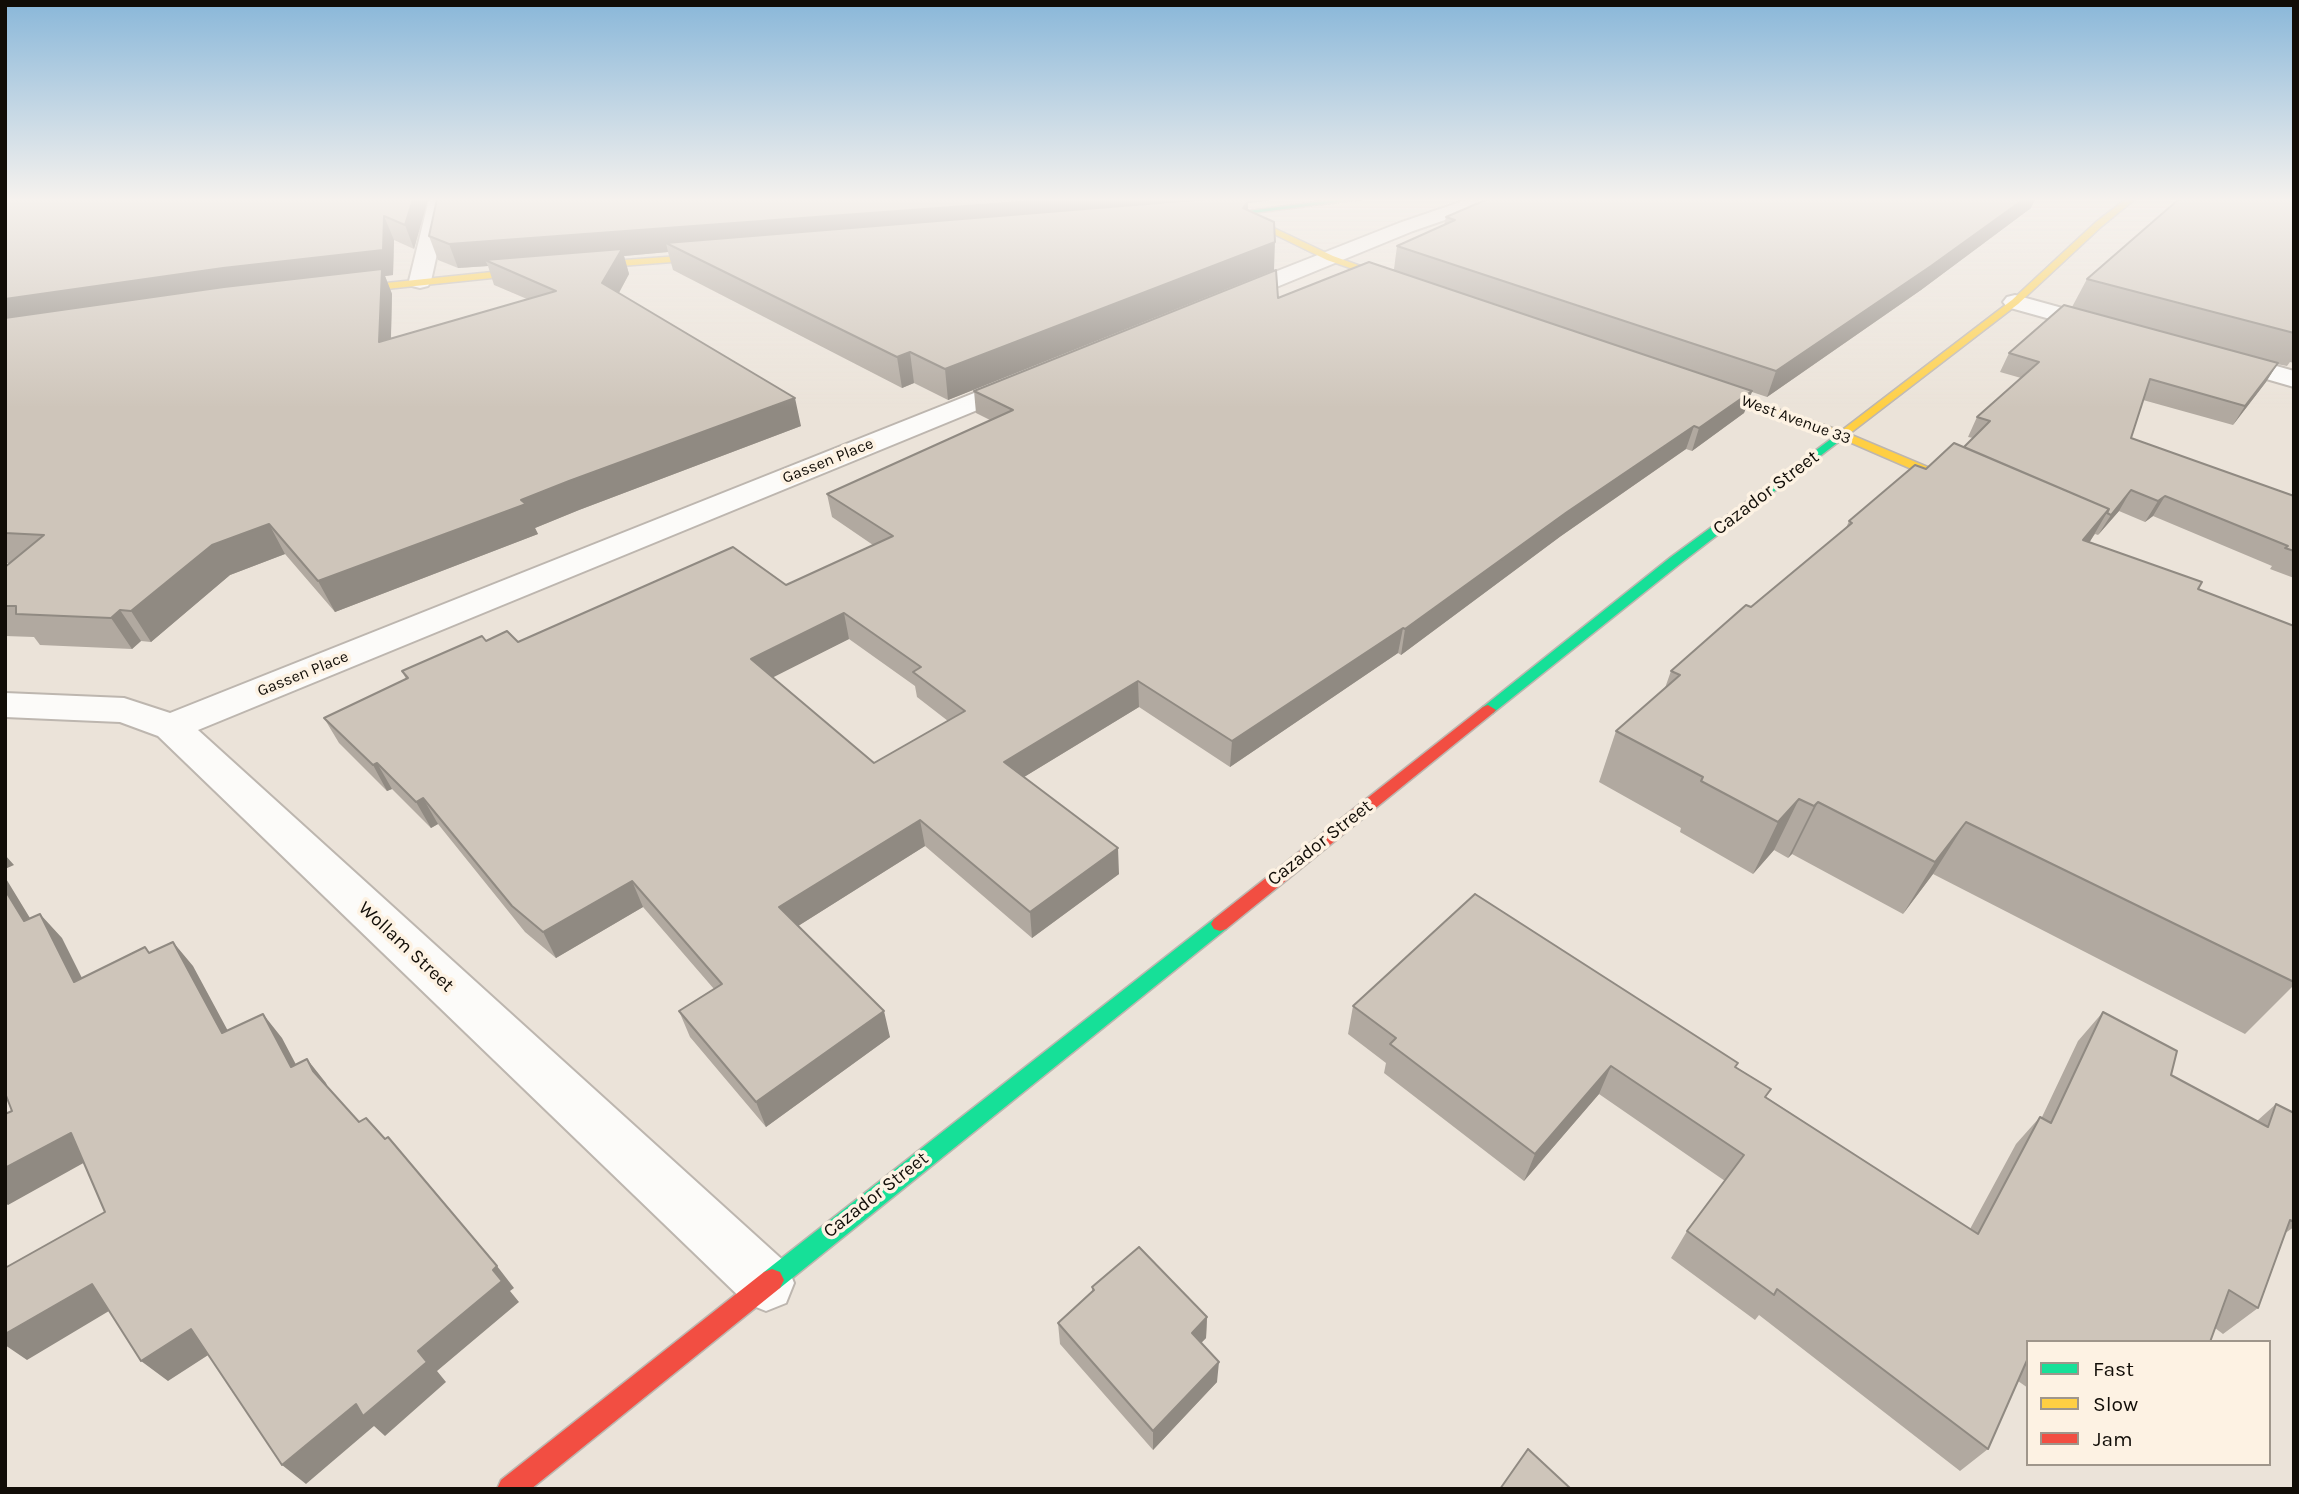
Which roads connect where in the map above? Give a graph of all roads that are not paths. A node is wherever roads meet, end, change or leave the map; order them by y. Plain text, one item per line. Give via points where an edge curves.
1 (423, 269) edge
2 (568, 269) edge
3 (1304, 269) edge
4 (1361, 269) edge
5 (2051, 269) edge
6 (420, 281) junction
7 (1422, 290) edge
8 (317, 293) edge
9 (2015, 303) junction
10 (1207, 307) edge
11 (2121, 331) edge
12 (2201, 353) edge
13 (1052, 370) edge
14 (2294, 379) edge
15 (1685, 381) edge
16 (1842, 435) junction
17 (1980, 495) edge
18 (5, 705) edge
19 (171, 727) junction
20 (765, 1283) junction
21 (510, 1489) edge

1 - 6 street
2 - 6 street
3 - 10 street
4 - 7 street
5 - 9 street, Cazador Street
6 - 8 street
9 - 11 street
9 - 16 street, Cazador Street
12 - 14 street
13 - 19 street, Gassen Place
15 - 16 street, West Avenue 33
16 - 17 street, West Avenue 33
16 - 20 street, Cazador Street via 1676,560
18 - 19 street, Wollam Street via 124,710
19 - 20 street, Wollam Street
20 - 21 street, Cazador Street

